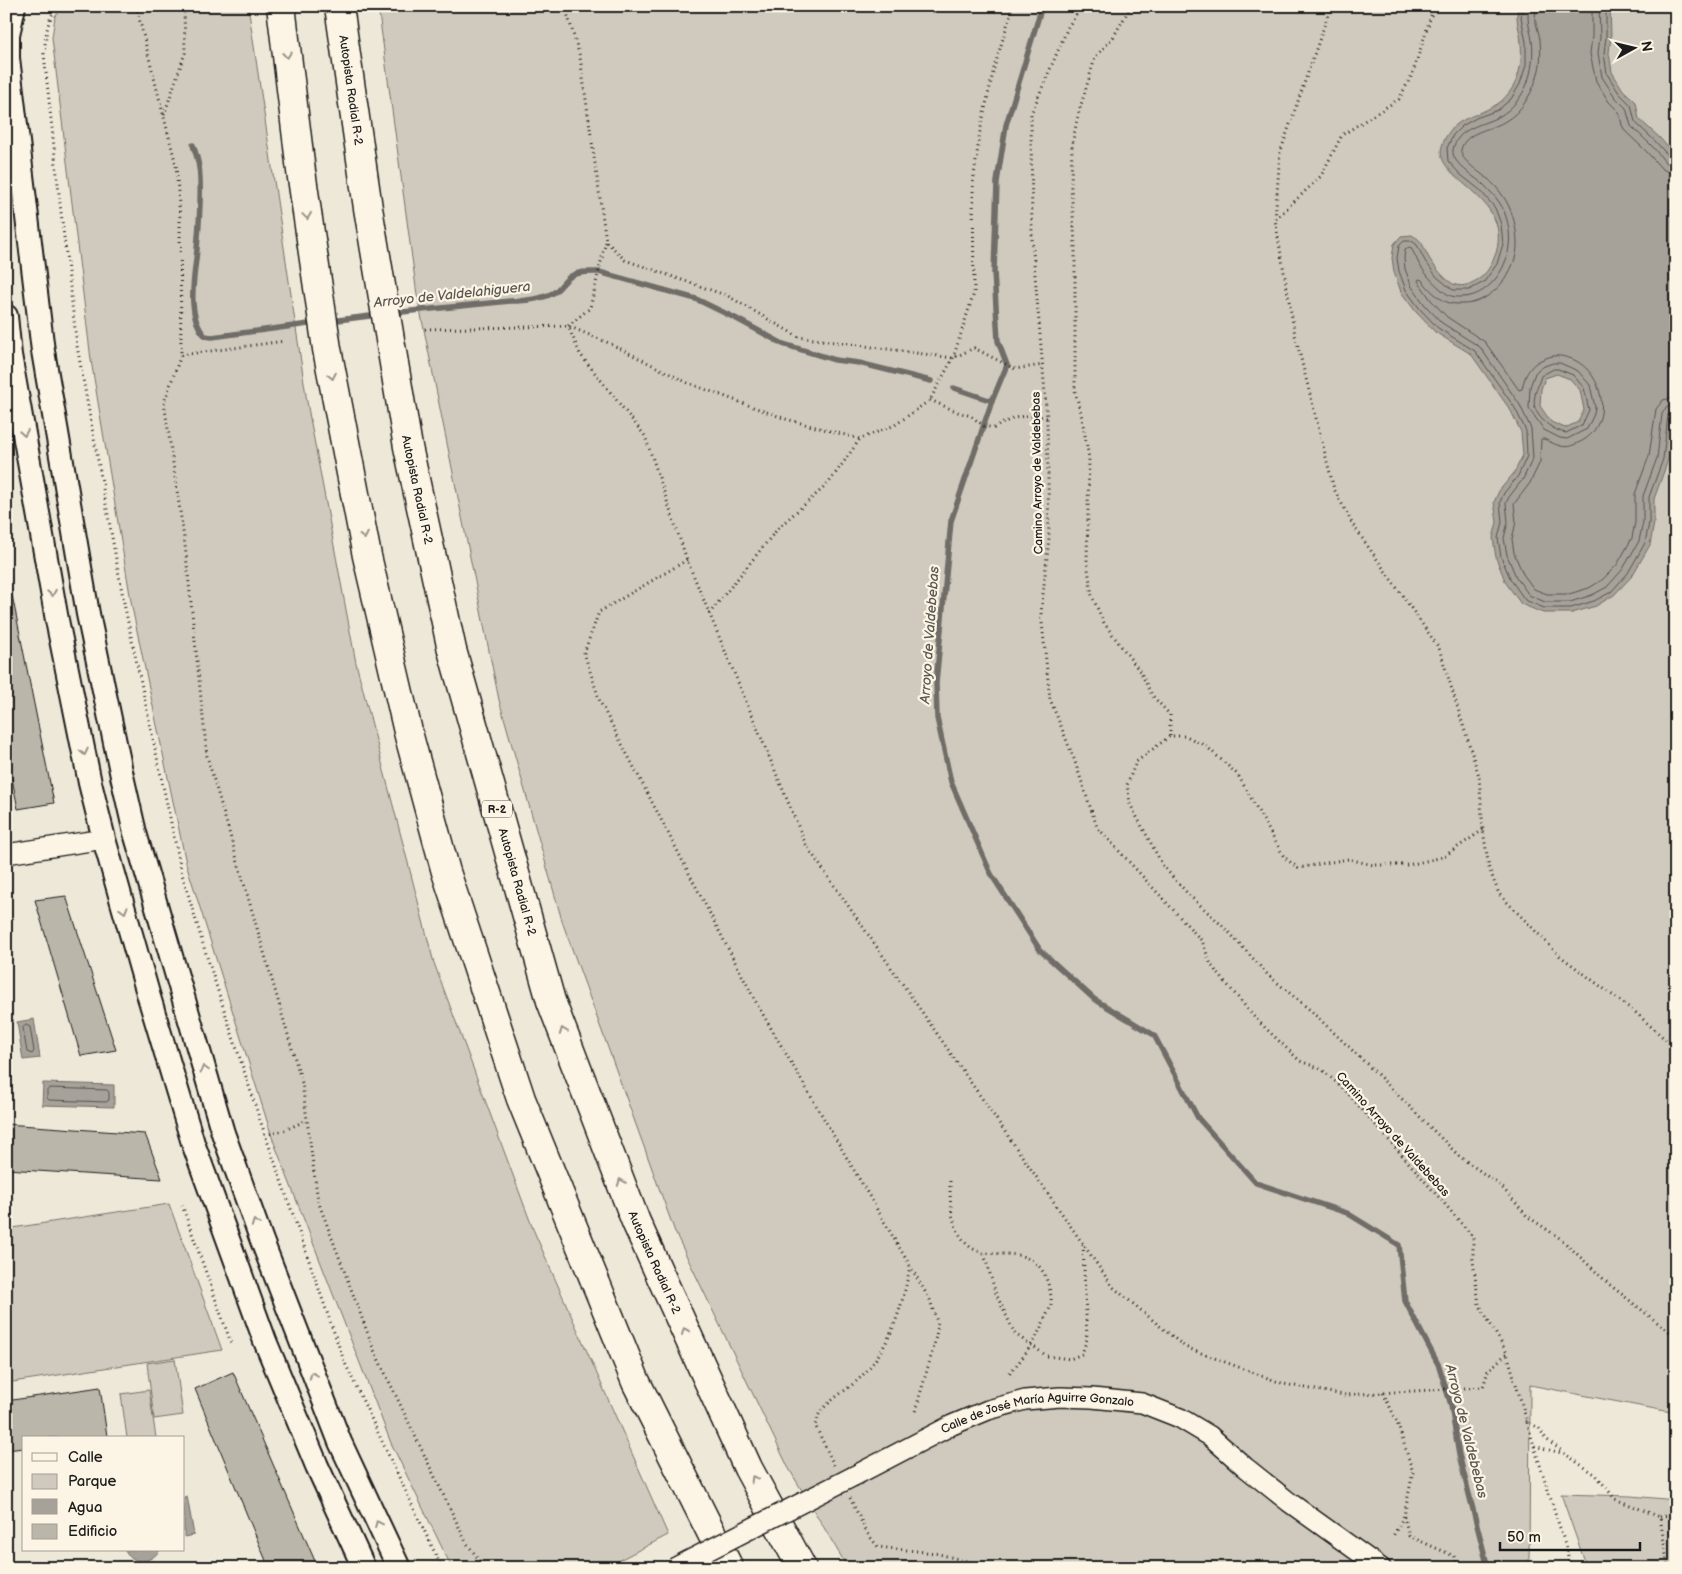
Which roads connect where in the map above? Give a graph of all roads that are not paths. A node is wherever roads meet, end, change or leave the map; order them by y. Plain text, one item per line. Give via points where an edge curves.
1 (14, 6) edge
2 (281, 6) edge
3 (339, 6) edge
4 (6, 316) edge
5 (104, 839) junction
6 (6, 854) edge
7 (364, 1568) edge
8 (399, 1568) edge
9 (674, 1568) edge
10 (729, 1568) edge
11 (802, 1568) edge
12 (1381, 1568) edge

8 -> 1 street via 340,1442 223,1133 135,833 88,614 43,351 8,58 8,35
2 -> 10 highway via 327,349 370,566 409,736 446,872 522,1099 632,1373
11 -> 3 highway, Autopista Radial R-2 / R-2 via 748,1468 636,1222 551,1001 452,650 408,447 368,208
4 -> 5 street via 10,355 57,620
5 - 6 street
5 -> 7 street via 193,1143 283,1386
9 - 12 street, Calle de José María Aguirre Gonzalo, bridge via 952,1425 988,1410 1025,1400 1060,1397 1142,1403 1180,1418 1210,1436 1288,1502

